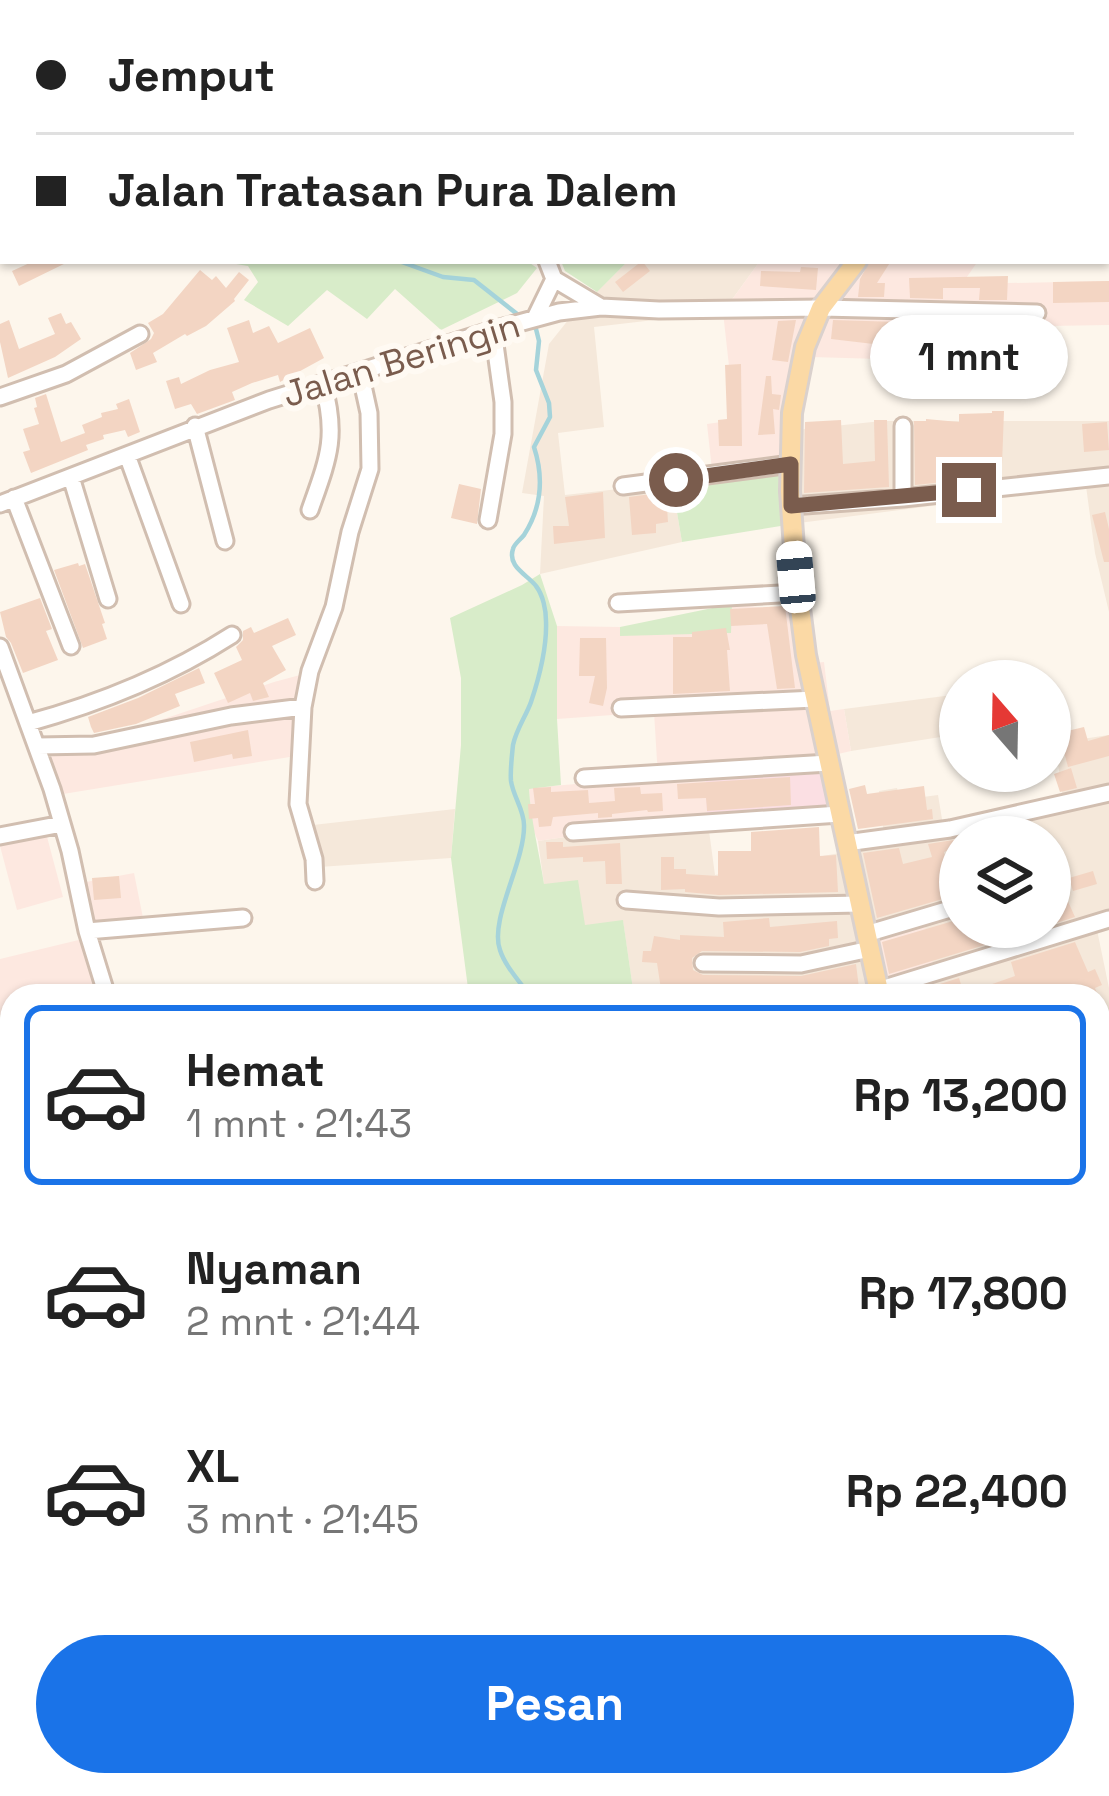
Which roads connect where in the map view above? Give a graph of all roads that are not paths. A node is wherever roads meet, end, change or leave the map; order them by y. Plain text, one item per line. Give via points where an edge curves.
1 (549, 264) edge
2 (854, 264) edge
3 (554, 279) junction
4 (601, 307) junction
5 (821, 308) junction
6 (1037, 314) dead end
7 (535, 318) junction
8 (493, 330) junction
9 (140, 334) dead end
10 (360, 372) junction
11 (322, 384) junction
12 (0, 397) edge
13 (195, 426) junction
14 (904, 426) dead end
15 (127, 455) junction
16 (791, 464) junction
17 (71, 477) junction
18 (1108, 480) edge
19 (623, 486) dead end
20 (904, 498) junction
21 (7, 501) edge
22 (791, 506) junction
23 (310, 509) dead end
24 (488, 520) dead end
25 (226, 541) dead end
26 (798, 593) junction
27 (108, 599) dead end
28 (618, 603) dead end
29 (181, 604) dead end
30 (232, 635) dead end
31 (71, 646) dead end
32 (0, 647) edge
33 (815, 699) junction
34 (303, 706) junction
35 (621, 708) dead end
36 (28, 723) junction
37 (38, 746) junction
38 (829, 763) junction
39 (584, 778) dead end
40 (1109, 793) edge
41 (840, 814) junction
42 (62, 824) junction
43 (573, 832) dead end
44 (0, 836) edge
45 (846, 843) junction
46 (315, 881) dead end
47 (626, 900) dead end
48 (860, 904) junction
49 (939, 914) edge
50 (243, 918) dead end
51 (1109, 919) edge
52 (87, 931) junction
53 (868, 941) junction
54 (703, 963) dead end
55 (103, 984) edge
56 (877, 984) edge
57 (907, 984) edge

1 - 3 street
2 - 5 main road
3 - 4 street
3 - 7 street
4 - 5 street, Jalan Beringin
4 - 7 street, Jalan Beringin
5 - 6 street, Jalan Beringin
5 - 16 main road via 796,392
7 - 8 street, Jalan Beringin
8 - 10 street, Jalan Beringin
8 - 24 street via 503,434
9 - 12 street via 66,374
10 - 11 street, Jalan Beringin
10 - 34 street via 370,469
11 - 13 street, Jalan Beringin
11 - 23 street via 331,442
13 - 15 street, Jalan Beringin
13 - 25 street
14 - 20 street
15 - 17 street, Jalan Beringin
15 - 29 street
16 - 19 street
16 - 22 main road
17 - 21 street, Jalan Beringin
17 - 27 street
18 - 20 street
20 - 22 street
21 - 31 street
22 - 26 main road
26 - 28 street
26 - 33 main road
30 - 36 street via 147,682
32 - 36 street
33 - 35 street
33 - 38 main road
34 - 37 street via 94,745
34 - 46 street via 298,804
36 - 37 street
37 - 42 street
38 - 39 street
38 - 41 main road
40 - 45 street via 950,830
41 - 43 street
41 - 45 main road
42 - 44 street
42 - 52 street
45 - 48 main road
47 - 48 street
48 - 53 main road
49 - 53 street
50 - 52 street
51 - 57 street
52 - 55 street
53 - 54 street via 801,964
53 - 56 main road

